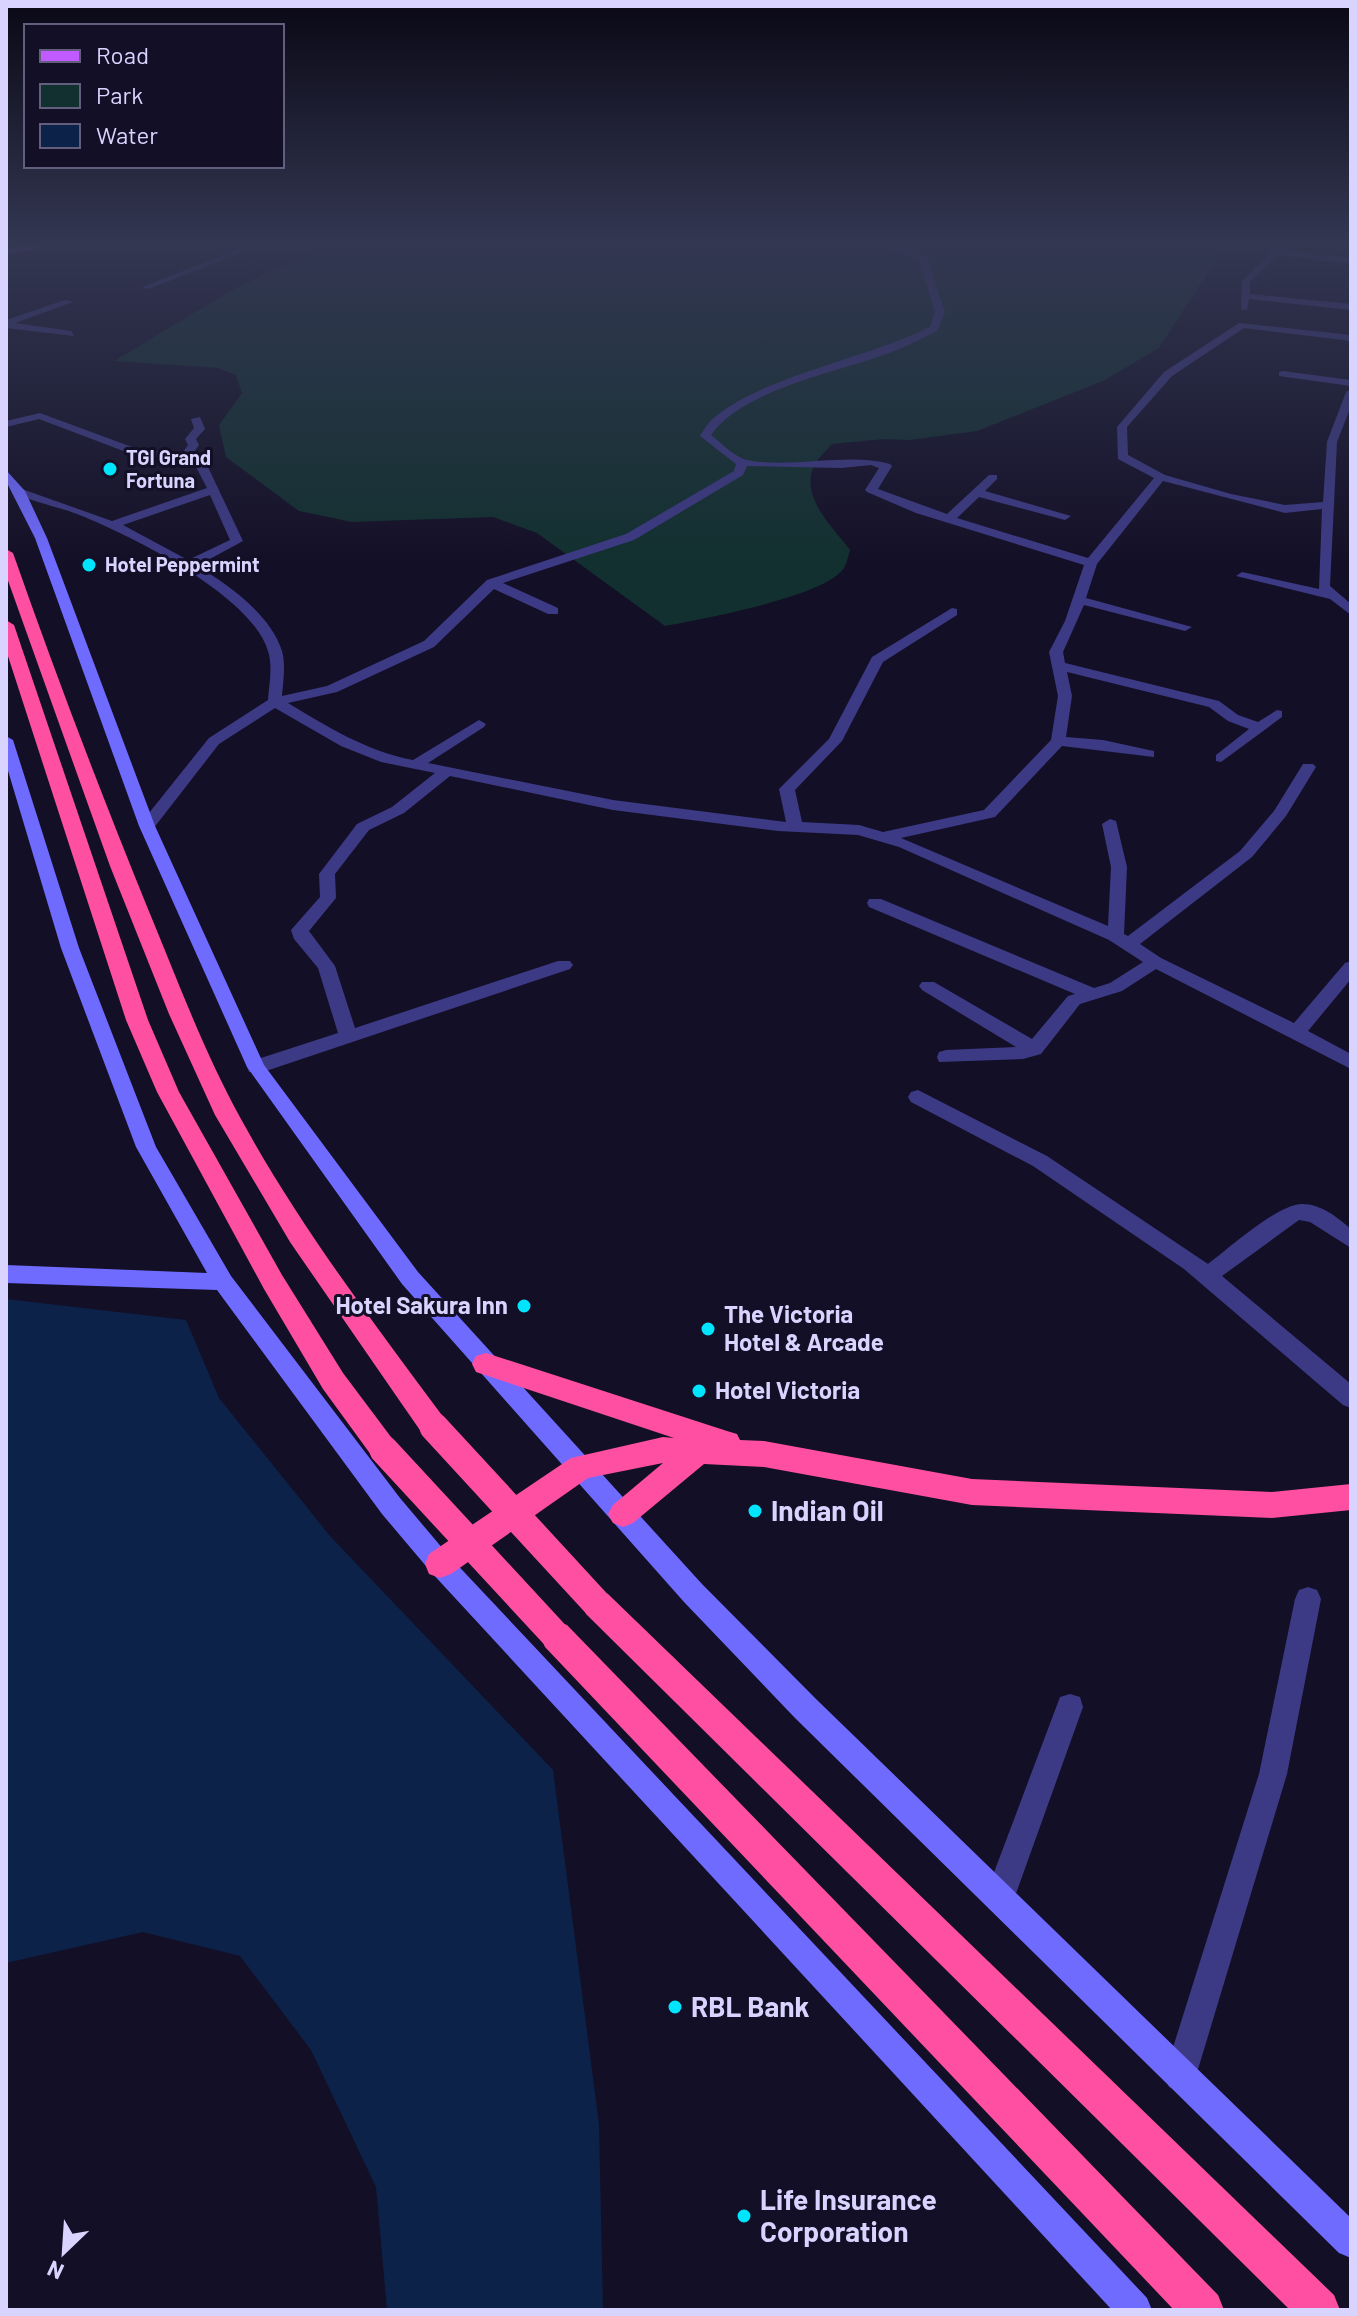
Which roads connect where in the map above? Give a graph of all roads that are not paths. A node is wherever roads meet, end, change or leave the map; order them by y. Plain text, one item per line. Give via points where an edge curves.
1 (892, 349) edge
2 (1206, 349) edge
3 (1283, 374) dead end
4 (1351, 383) edge
5 (1351, 392) edge
6 (196, 419) dead end
7 (6, 424) edge
8 (186, 456) junction
9 (742, 463) junction
10 (6, 473) edge
11 (993, 477) dead end
12 (1161, 477) junction
13 (214, 490) junction
14 (19, 491) junction
15 (977, 493) junction
16 (1329, 505) junction
17 (1065, 516) dead end
18 (950, 518) junction
19 (111, 525) junction
20 (6, 553) edge
21 (1091, 563) junction
22 (187, 566) junction
23 (1242, 576) dead end
24 (492, 583) junction
25 (1334, 596) junction
26 (1079, 600) junction
27 (553, 611) dead end
28 (1351, 611) edge
29 (952, 612) dead end
30 (6, 625) edge
31 (1185, 627) dead end
32 (1059, 666) junction
33 (275, 702) junction
34 (1277, 714) dead end
35 (479, 724) dead end
36 (1260, 728) junction
37 (6, 740) edge
38 (1058, 741) junction
39 (1149, 754) dead end
40 (1221, 758) dead end
41 (415, 765) junction
42 (1308, 767) dead end
43 (447, 771) junction
44 (1110, 824) dead end
45 (147, 826) junction
46 (795, 827) junction
47 (882, 837) junction
48 (875, 903) dead end
49 (1122, 940) junction
50 (1155, 962) junction
51 (564, 965) dead end
52 (1351, 967) edge
53 (928, 986) dead end
54 (1092, 994) junction
55 (1297, 1032) junction
56 (348, 1036) junction
57 (1034, 1049) junction
58 (946, 1057) dead end
59 (1351, 1062) edge
60 (256, 1067) junction
61 (918, 1097) dead end
62 (1351, 1240) edge
63 (6, 1274) edge
64 (1207, 1276) junction
65 (223, 1282) junction
66 (486, 1364) junction
67 (1351, 1398) edge
68 (699, 1451) junction
69 (764, 1454) junction
70 (581, 1467) junction
71 (1351, 1497) edge
72 (623, 1514) junction
73 (440, 1564) junction
74 (1308, 1599) dead end
75 (1070, 1707) dead end
76 (999, 1899) junction
77 (1180, 2076) junction
78 (1351, 2241) edge
79 (1135, 2310) edge
80 (1203, 2310) edge
81 (1319, 2310) edge

1 - 9 street via 772,391 718,418 705,436
2 - 12 street via 1168,374 1122,427 1122,457
3 - 4 street
5 - 16 street via 1332,442
6 - 8 street via 200,429 190,439 194,445
7 - 8 street via 40,416 138,453
8 - 13 street via 201,465
9 - 18 street via 871,462 886,466 871,490
9 - 24 street via 739,473 630,537
10 - 14 street
11 - 15 street
12 - 16 street via 1285,509
12 - 21 street
13 - 19 street
13 - 22 street via 237,541
14 - 19 street via 76,507
14 - 45 street
15 - 17 street
15 - 18 street
16 - 25 street via 1324,587
18 - 21 street
19 - 22 street
20 - 81 highway, bridge via 82,767 191,1044 290,1221 434,1427 597,1604
21 - 26 street
22 - 33 street via 257,618 275,650
23 - 25 street
24 - 27 street
24 - 33 street via 429,644 332,689
25 - 28 street
26 - 31 street
26 - 32 street via 1056,652
29 - 46 street via 877,660 835,741 787,789
30 - 80 highway, bridge via 137,1020 168,1092 333,1381 384,1450 556,1636
32 - 36 street via 1214,704
32 - 38 street via 1065,696
33 - 41 street via 346,743
33 - 45 street via 214,741
34 - 36 street
35 - 41 street
36 - 40 street
37 - 65 street via 70,948 146,1147
38 - 39 street
38 - 47 street via 989,814
41 - 43 street
42 - 49 street via 1246,854
43 - 46 street via 613,805
43 - 56 street via 356,835 327,874 328,898 300,930 326,966
44 - 49 street via 1120,852
45 - 60 street
46 - 47 street via 859,830
47 - 49 street
48 - 54 street
49 - 50 street
50 - 54 street via 1116,987
50 - 55 street
51 - 56 street
52 - 55 street
53 - 57 street
54 - 57 street via 1074,1000
55 - 59 street
56 - 60 street
57 - 58 street
60 - 66 street via 410,1278
61 - 64 street via 1040,1161
62 - 64 street via 1317,1214 1294,1213
63 - 65 street
64 - 67 street
65 - 73 street
66 - 69 highway
66 - 70 street
68 - 69 highway
68 - 70 highway via 663,1450
68 - 72 highway
69 - 71 highway via 972,1492 1272,1505
70 - 72 street
70 - 73 highway
72 - 76 street via 805,1708
73 - 79 street
74 - 77 street via 1273,1774
75 - 76 street
76 - 77 street
77 - 78 street

